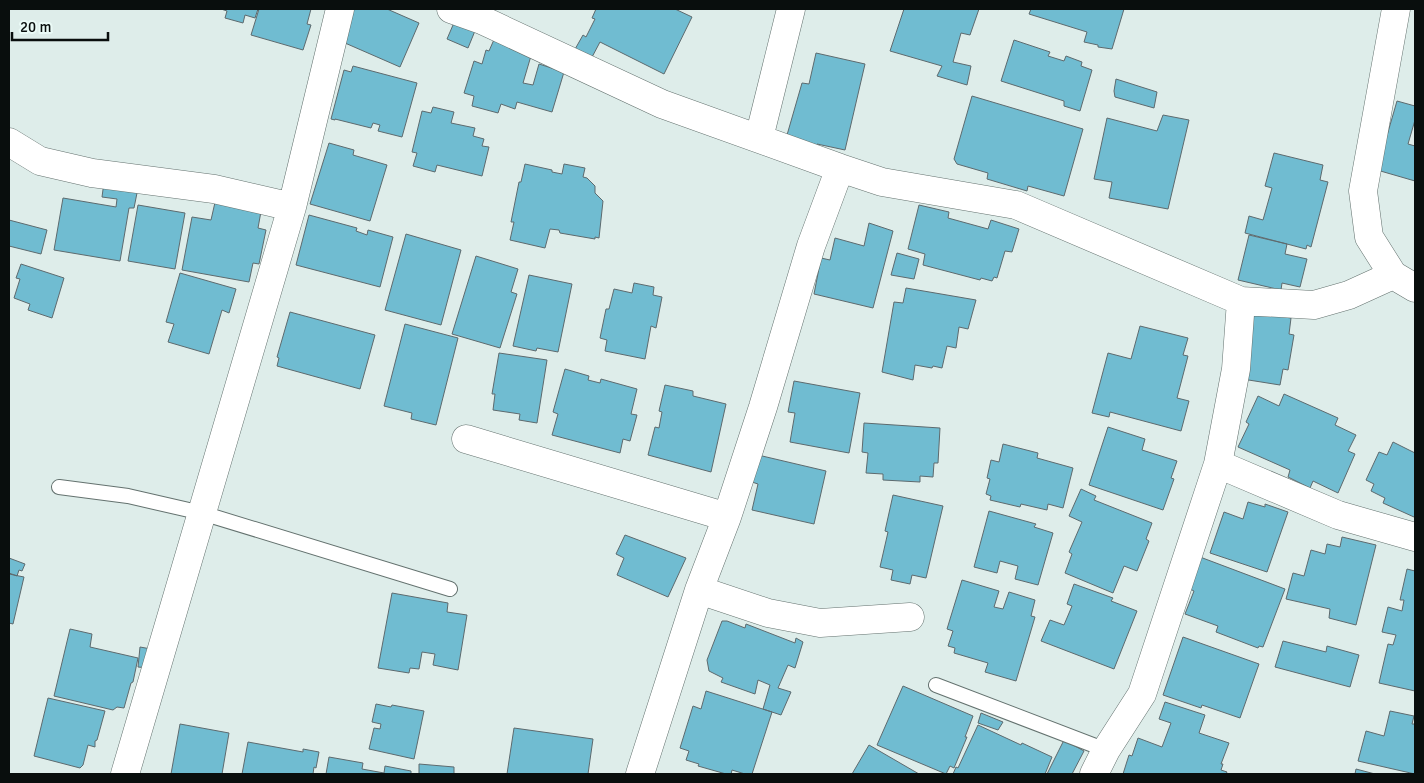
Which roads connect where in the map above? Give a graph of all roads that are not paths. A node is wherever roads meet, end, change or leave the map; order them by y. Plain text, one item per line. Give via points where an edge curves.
1 (340, 9) edge
2 (451, 9) edge
3 (791, 9) edge
4 (1396, 9) edge
5 (759, 138) junction
6 (9, 142) edge
7 (840, 168) junction
8 (292, 207) junction
9 (1404, 282) edge
10 (1241, 301) junction
11 (466, 439) dead end
12 (1218, 464) junction
13 (59, 487) dead end
14 (202, 513) junction
15 (727, 517) junction
16 (1415, 537) edge
17 (450, 589) dead end
18 (699, 590) junction
19 (910, 617) dead end
20 (936, 685) dead end
21 (1104, 766) edge
22 (125, 774) edge
23 (640, 774) edge

1 - 8 street
2 - 5 street via 482,20 662,104
3 - 5 street
4 - 9 street via 1363,191 1369,237
5 - 7 street
6 - 8 street via 40,161 92,173 214,189
7 - 10 street via 882,182 1016,205
7 - 15 street via 811,246
8 - 14 street
9 - 10 street via 1314,305
10 - 12 street via 1236,369
11 - 15 street
12 - 16 street via 1338,515
12 - 21 street via 1142,694
13 - 14 lane via 128,496
14 - 17 lane
14 - 22 street
15 - 18 street
18 - 19 street via 768,614 820,623
18 - 23 street
20 - 21 lane

